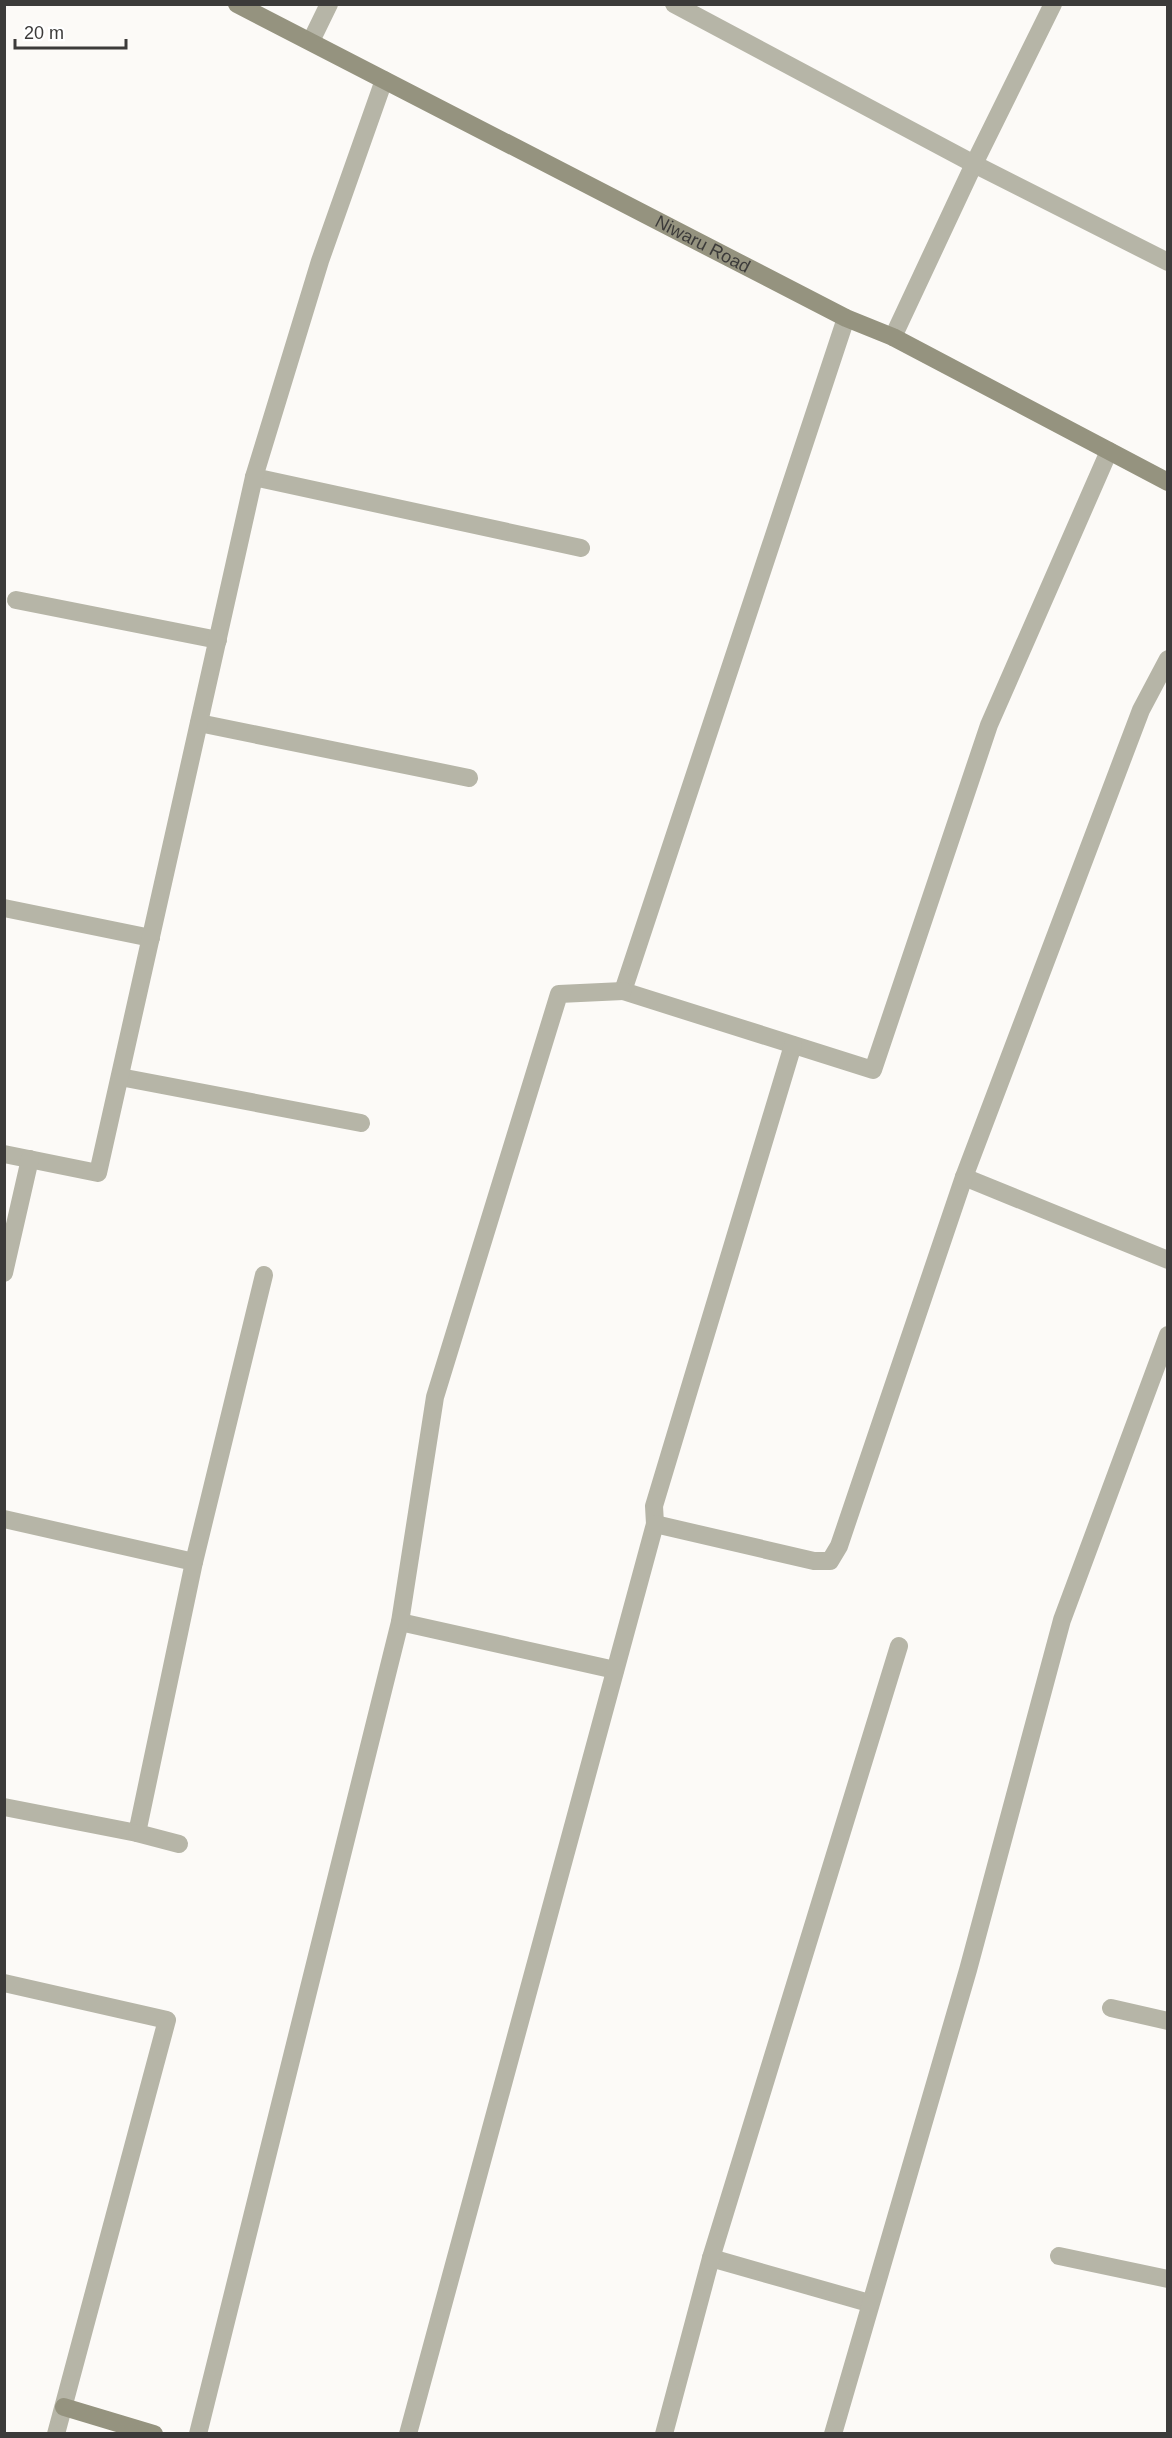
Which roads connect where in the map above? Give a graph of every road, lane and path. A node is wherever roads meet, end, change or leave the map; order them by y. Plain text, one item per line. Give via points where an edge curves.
1 (237, 4) edge
2 (329, 4) edge
3 (674, 4) edge
4 (1053, 4) edge
5 (311, 41) junction
6 (384, 80) junction
7 (974, 164) junction
8 (1167, 262) edge
9 (846, 318) junction
10 (893, 337) junction
11 (1109, 451) junction
12 (254, 477) junction
13 (1167, 482) edge
14 (582, 548) dead end
15 (16, 600) dead end
16 (218, 640) junction
17 (1167, 659) edge
18 (199, 723) junction
19 (469, 778) dead end
20 (4, 908) edge
21 (151, 938) junction
22 (623, 991) junction
23 (793, 1045) junction
24 (120, 1077) junction
25 (361, 1123) dead end
26 (4, 1154) edge
27 (30, 1159) junction
28 (964, 1177) junction
29 (1167, 1260) edge
30 (4, 1273) edge
31 (264, 1275) dead end
32 (1167, 1335) edge
33 (4, 1519) edge
34 (655, 1524) junction
35 (194, 1562) junction
36 (400, 1622) junction
37 (899, 1646) dead end
38 (615, 1670) junction
39 (4, 1807) edge
40 (137, 1833) junction
41 (179, 1844) dead end
42 (4, 1983) edge
43 (1112, 2008) dead end
44 (1167, 2021) edge
45 (1059, 2256) dead end
46 (711, 2258) junction
47 (1167, 2279) edge
48 (869, 2303) junction
49 (64, 2407) junction
50 (56, 2433) edge
51 (154, 2433) edge
52 (198, 2433) edge
53 (408, 2433) edge
54 (664, 2433) edge
55 (833, 2433) edge

1 - 5 street, Niwaru Road
2 - 5 street
3 - 7 street
4 - 7 street
5 - 6 street, Niwaru Road
6 - 9 street, Niwaru Road
6 - 12 street via 320,261
7 - 8 street
7 - 10 street
9 - 10 street, Niwaru Road
9 - 22 street
10 - 11 street, Niwaru Road
11 - 13 street, Niwaru Road
11 - 23 street via 989,725 873,1070
12 - 14 street
12 - 16 street
15 - 16 street
16 - 18 street
17 - 28 street via 1141,710
18 - 19 street
18 - 21 street
20 - 21 street
21 - 24 street
22 - 23 street
22 - 36 street via 559,994 435,1397
23 - 34 street via 654,1506
24 - 25 street
24 - 27 street via 98,1173
26 - 27 street
27 - 30 street
28 - 29 street
28 - 34 street via 830,1561 814,1562
31 - 35 street
32 - 48 street via 1062,1620 968,1970
33 - 35 street
34 - 38 street
35 - 40 street
36 - 38 street
36 - 52 street
37 - 46 street
38 - 53 street
39 - 40 street
40 - 41 street
42 - 49 street via 167,2020
43 - 44 street
45 - 47 street
46 - 48 street
46 - 54 street
48 - 55 street
49 - 50 street
49 - 51 street

